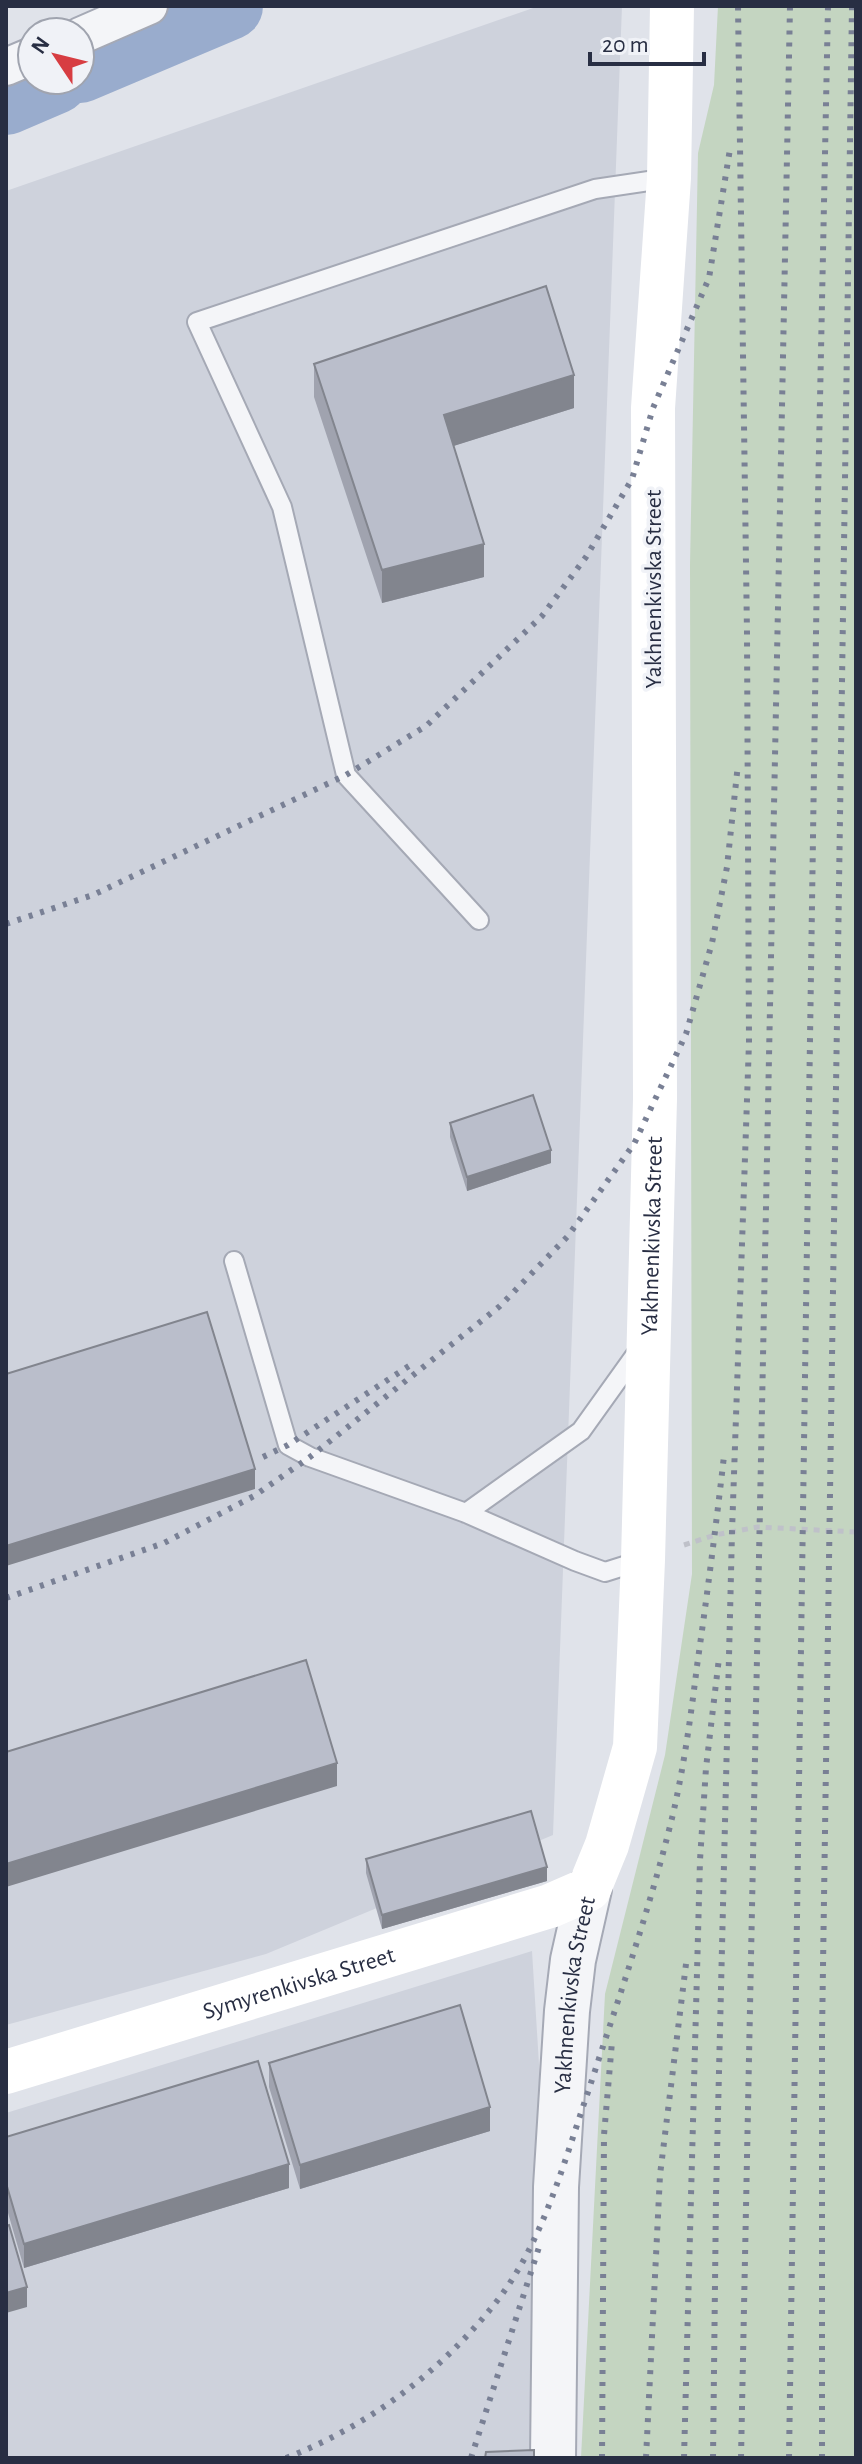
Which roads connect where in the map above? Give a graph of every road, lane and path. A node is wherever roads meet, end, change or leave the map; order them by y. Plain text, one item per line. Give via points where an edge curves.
1 (149, 6) edge
2 (672, 6) edge
3 (96, 29) edge
4 (669, 178) junction
5 (479, 920) dead end
6 (234, 1261) dead end
7 (650, 1334) junction
8 (466, 1513) junction
9 (856, 1532) edge
10 (643, 1560) junction
11 (589, 1889) junction
12 (6, 2072) edge
13 (553, 2458) edge

1 - 3 street
2 - 4 main road, Yakhnenkivska Street
4 - 5 lane via 595,189 197,322 282,507 346,775
4 - 7 main road, Yakhnenkivska Street via 653,408 655,1099
6 - 8 lane via 288,1445
7 - 8 lane via 581,1431
7 - 10 main road, Yakhnenkivska Street
8 - 10 lane via 605,1572
9 - 10 path via 758,1527 715,1535
10 - 11 main road, Yakhnenkivska Street via 635,1747
11 - 12 main road, Symyrenkivska Street via 550,1906
11 - 13 street, Yakhnenkivska Street via 567,2011 556,2187

